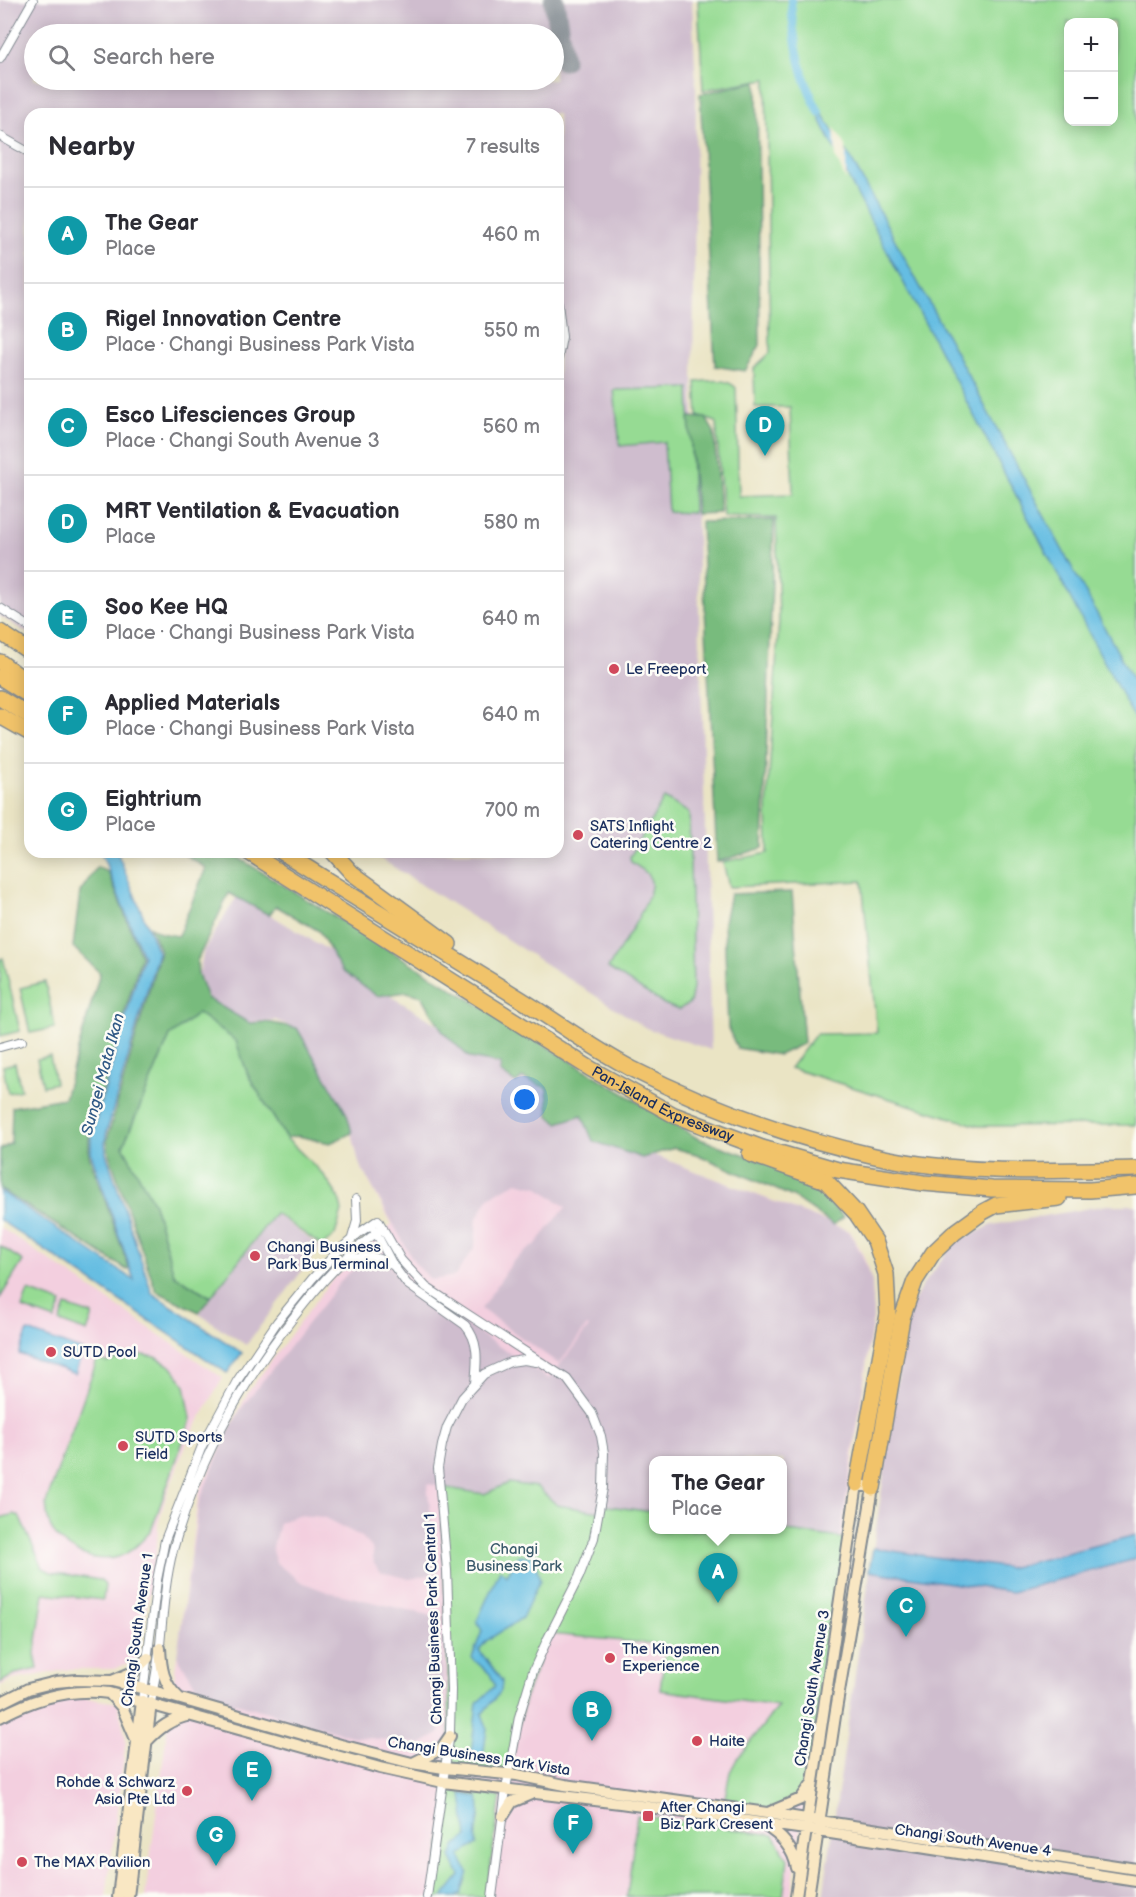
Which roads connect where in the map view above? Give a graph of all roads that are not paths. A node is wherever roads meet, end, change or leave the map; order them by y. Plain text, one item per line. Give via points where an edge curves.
1 (33, 0) edge
2 (0, 58) edge
3 (0, 136) edge
4 (24, 150) edge
5 (0, 608) edge
6 (24, 623) edge
7 (0, 632) edge
8 (24, 648) edge
9 (0, 662) edge
10 (0, 677) edge
11 (24, 680) edge
12 (24, 692) edge
13 (0, 698) edge
14 (24, 712) edge
15 (0, 716) edge
16 (24, 730) edge
17 (257, 858) edge
18 (292, 858) edge
19 (340, 858) edge
20 (535, 1009) junction
21 (22, 1041) dead end
22 (0, 1047) edge
23 (674, 1115) junction
24 (1136, 1161) edge
25 (1136, 1169) edge
26 (1029, 1170) junction
27 (1136, 1186) edge
28 (1090, 1190) junction
29 (356, 1199) dead end
30 (379, 1231) junction
31 (351, 1239) junction
32 (338, 1264) junction
33 (393, 1265) junction
34 (541, 1363) junction
35 (475, 1383) junction
36 (857, 1484) junction
37 (873, 1488) junction
38 (160, 1648) junction
39 (148, 1658) junction
40 (112, 1681) junction
41 (149, 1689) junction
42 (109, 1693) junction
43 (180, 1699) junction
44 (0, 1702) edge
45 (147, 1702) junction
46 (191, 1715) junction
47 (0, 1717) edge
48 (450, 1736) junction
49 (141, 1741) junction
50 (412, 1763) junction
51 (444, 1768) junction
52 (508, 1774) junction
53 (813, 1779) junction
54 (442, 1782) junction
55 (506, 1789) junction
56 (534, 1793) junction
57 (767, 1813) junction
58 (503, 1816) junction
59 (762, 1823) junction
60 (806, 1824) junction
61 (819, 1826) junction
62 (1136, 1869) edge
63 (799, 1875) junction
64 (1136, 1881) edge
65 (118, 1897) edge
66 (128, 1897) edge
67 (427, 1897) edge
68 (492, 1897) edge
69 (796, 1897) edge
70 (808, 1897) edge

1 - 2 street
3 - 4 street
5 - 6 street
7 - 8 highway
9 - 11 highway
10 - 12 highway
13 - 14 highway
15 - 16 highway
17 - 23 highway, Pan-Island Expressway via 591,1069
18 - 20 highway, Pan-Island Expressway
19 - 20 highway via 352,873
20 - 26 highway, Pan-Island Expressway via 635,1070 776,1128 904,1161
21 - 22 street
23 - 28 highway, Pan-Island Expressway via 762,1149 838,1170 992,1189
23 - 36 highway via 697,1134 826,1181 856,1213 875,1242 886,1274 888,1314
24 - 26 highway
25 - 26 highway
27 - 28 highway, Pan-Island Expressway
28 - 37 highway via 1074,1196 996,1205 969,1221 933,1253 915,1281 902,1318
29 - 31 street via 357,1221
30 - 31 street, Changi South Avenue 1 via 375,1222
30 - 32 street, Changi South Avenue 1
30 - 33 street
30 - 34 street via 426,1287
31 - 39 street, Changi South Avenue 1 via 273,1328 237,1381 202,1446 165,1540
32 - 33 street via 370,1255
32 - 38 street, Changi South Avenue 1 via 269,1350 210,1449 173,1552
33 - 35 street via 407,1284 465,1325 475,1341
34 - 35 street, Changi Business Park Central 1 via 510,1362 484,1374
34 - 52 street via 567,1379 592,1413 604,1452 603,1488 594,1538 584,1565 533,1671
35 - 48 street, Changi Business Park Central 1 via 447,1427 438,1468 448,1579
36 - 37 main road
36 - 53 main road, Changi South Avenue 3
37 - 61 main road, Changi South Avenue 3
38 - 41 street, Changi South Avenue 1
38 - 43 main road via 163,1677
39 - 40 main road via 133,1672
39 - 41 street, Changi South Avenue 1
40 - 41 main road, Changi Business Park Vista
40 - 44 main road, Changi Business Park Vista via 56,1682
41 - 43 main road, Changi Business Park Vista
41 - 45 street, Changi South Avenue 1
42 - 45 main road, Changi Business Park Vista
42 - 47 main road, Changi Business Park Vista via 59,1694
42 - 49 main road via 122,1707
43 - 50 main road, Changi Business Park Vista
45 - 46 main road, Changi Business Park Vista
45 - 49 main road, Changi South Avenue 1
46 - 49 main road via 166,1724
46 - 54 main road, Changi Business Park Vista
48 - 50 main road via 437,1752
48 - 51 street, Changi Business Park Central 1
49 - 65 main road, Changi South Avenue 1
49 - 66 main road, Changi South Avenue 1
50 - 51 main road, Changi Business Park Vista
51 - 52 main road, Changi Business Park Vista
51 - 54 street, Changi Business Park Central 1
52 - 55 street
52 - 57 main road, Changi Business Park Vista
53 - 57 main road via 801,1799
53 - 60 main road, Changi South Avenue 3
54 - 55 main road, Changi Business Park Vista
54 - 67 street, Changi Business Park Central 1
55 - 56 main road, Changi Business Park Vista
55 - 58 street
56 - 58 main road via 512,1802
56 - 59 main road, Changi Business Park Vista
57 - 60 main road, Changi Business Park Vista
58 - 68 street
59 - 60 main road, Changi Business Park Vista
59 - 63 main road via 792,1850
60 - 61 main road, Changi South Avenue 4
60 - 63 main road, Changi South Avenue 3
61 - 62 main road, Changi South Avenue 4
61 - 64 main road, Changi South Avenue 4
61 - 70 main road, Changi South Avenue 3
63 - 69 main road, Changi South Avenue 3

